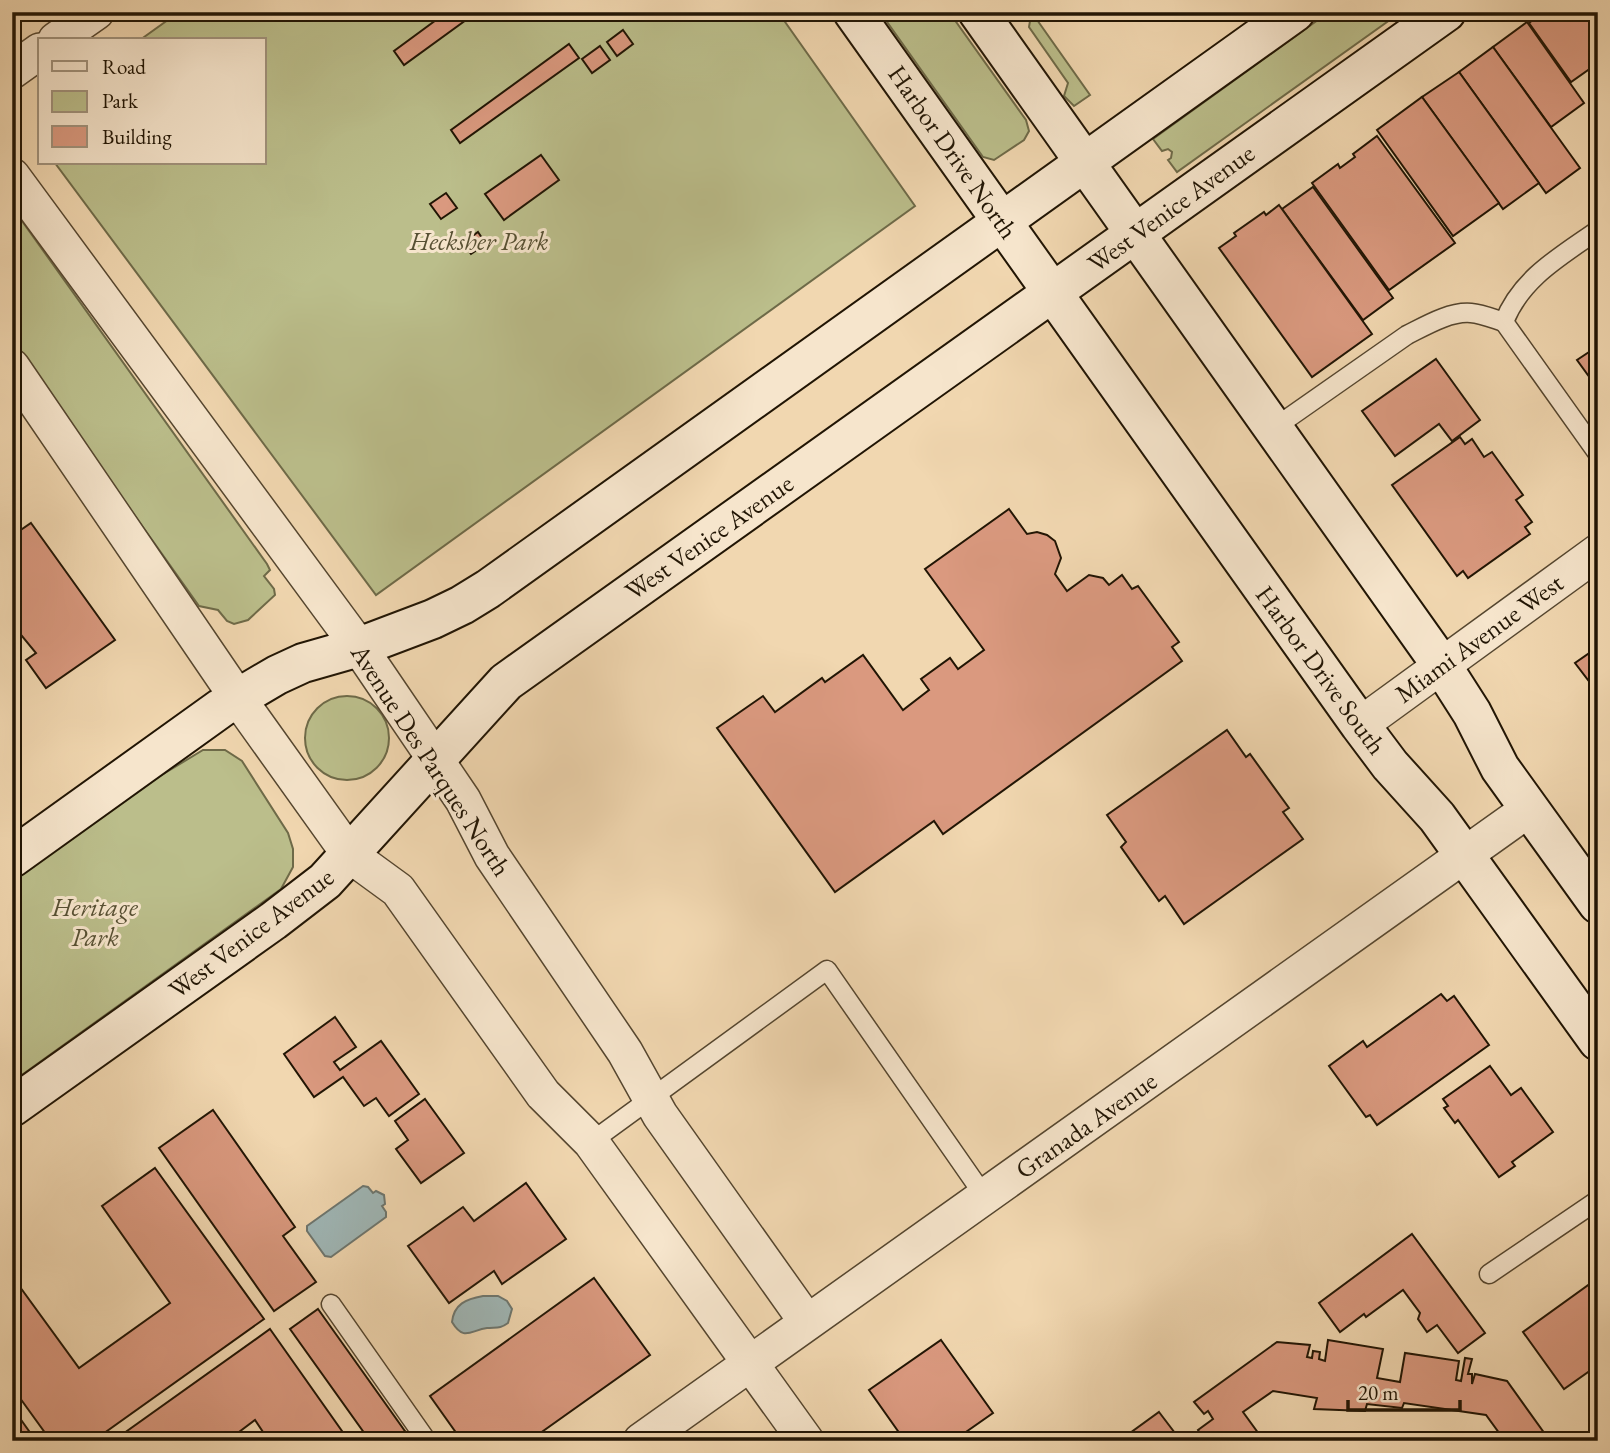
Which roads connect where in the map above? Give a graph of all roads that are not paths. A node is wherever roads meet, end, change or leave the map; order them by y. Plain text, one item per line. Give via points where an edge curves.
1 (96, 12) edge
2 (853, 12) edge
3 (978, 12) edge
4 (1295, 12) edge
5 (1446, 12) edge
6 (59, 38) edge
7 (38, 52) edge
8 (12, 71) edge
9 (1084, 163) junction
10 (12, 176) edge
11 (1003, 221) junction
12 (1598, 230) edge
13 (1134, 234) junction
14 (1052, 293) junction
15 (1504, 322) junction
16 (12, 367) edge
17 (1274, 428) junction
18 (1598, 454) edge
19 (1598, 552) edge
20 (359, 647) junction
21 (1442, 666) junction
22 (237, 697) junction
23 (1360, 725) junction
24 (437, 760) junction
25 (1529, 809) junction
26 (351, 855) junction
27 (1465, 855) junction
28 (12, 858) edge
29 (1598, 904) edge
30 (1598, 1041) edge
31 (651, 1099) junction
32 (12, 1107) edge
33 (591, 1143) junction
34 (985, 1197) junction
35 (1598, 1200) edge
36 (1489, 1274) dead end
37 (331, 1304) dead end
38 (807, 1322) junction
39 (750, 1363) junction
40 (428, 1441) edge
41 (641, 1441) edge
42 (806, 1441) edge

1 - 6 street
2 - 11 street, Harbor Drive North
3 - 9 street
4 - 9 street
5 - 13 street, West Venice Avenue
7 - 8 street
9 - 11 street
9 - 13 street
10 - 20 street, Avenue Des Parques North
11 - 14 street, Harbor Drive North
11 - 20 street via 488,589 433,619
12 - 15 lane via 1531,278
13 - 14 street, West Venice Avenue
13 - 17 street
14 - 23 street, Harbor Drive South
14 - 24 street, West Venice Avenue via 506,682
15 - 17 lane via 1470,313 1425,326
15 - 18 lane
16 - 22 street
17 - 21 street
19 - 21 street, Miami Avenue West
20 - 22 street via 303,663
20 - 24 street, Avenue Des Parques North
21 - 23 street, Miami Avenue West
21 - 25 street
22 - 26 street
22 - 28 street
23 - 27 street, Harbor Drive South
24 - 26 street, West Venice Avenue
24 - 31 street, Avenue Des Parques North via 492,856 625,1052
25 - 27 street, Granada Avenue
25 - 29 street
26 - 32 street, West Venice Avenue via 273,921
26 - 33 street via 398,890 543,1094
27 - 30 street, Harbor Drive South
27 - 34 street, Granada Avenue
31 - 33 lane
31 - 34 lane via 827,970
31 - 38 street, Avenue Des Parques North
33 - 39 street
34 - 38 street, Granada Avenue
35 - 36 lane
37 - 40 lane
38 - 39 street, Granada Avenue
39 - 41 street, Granada Avenue
39 - 42 street

